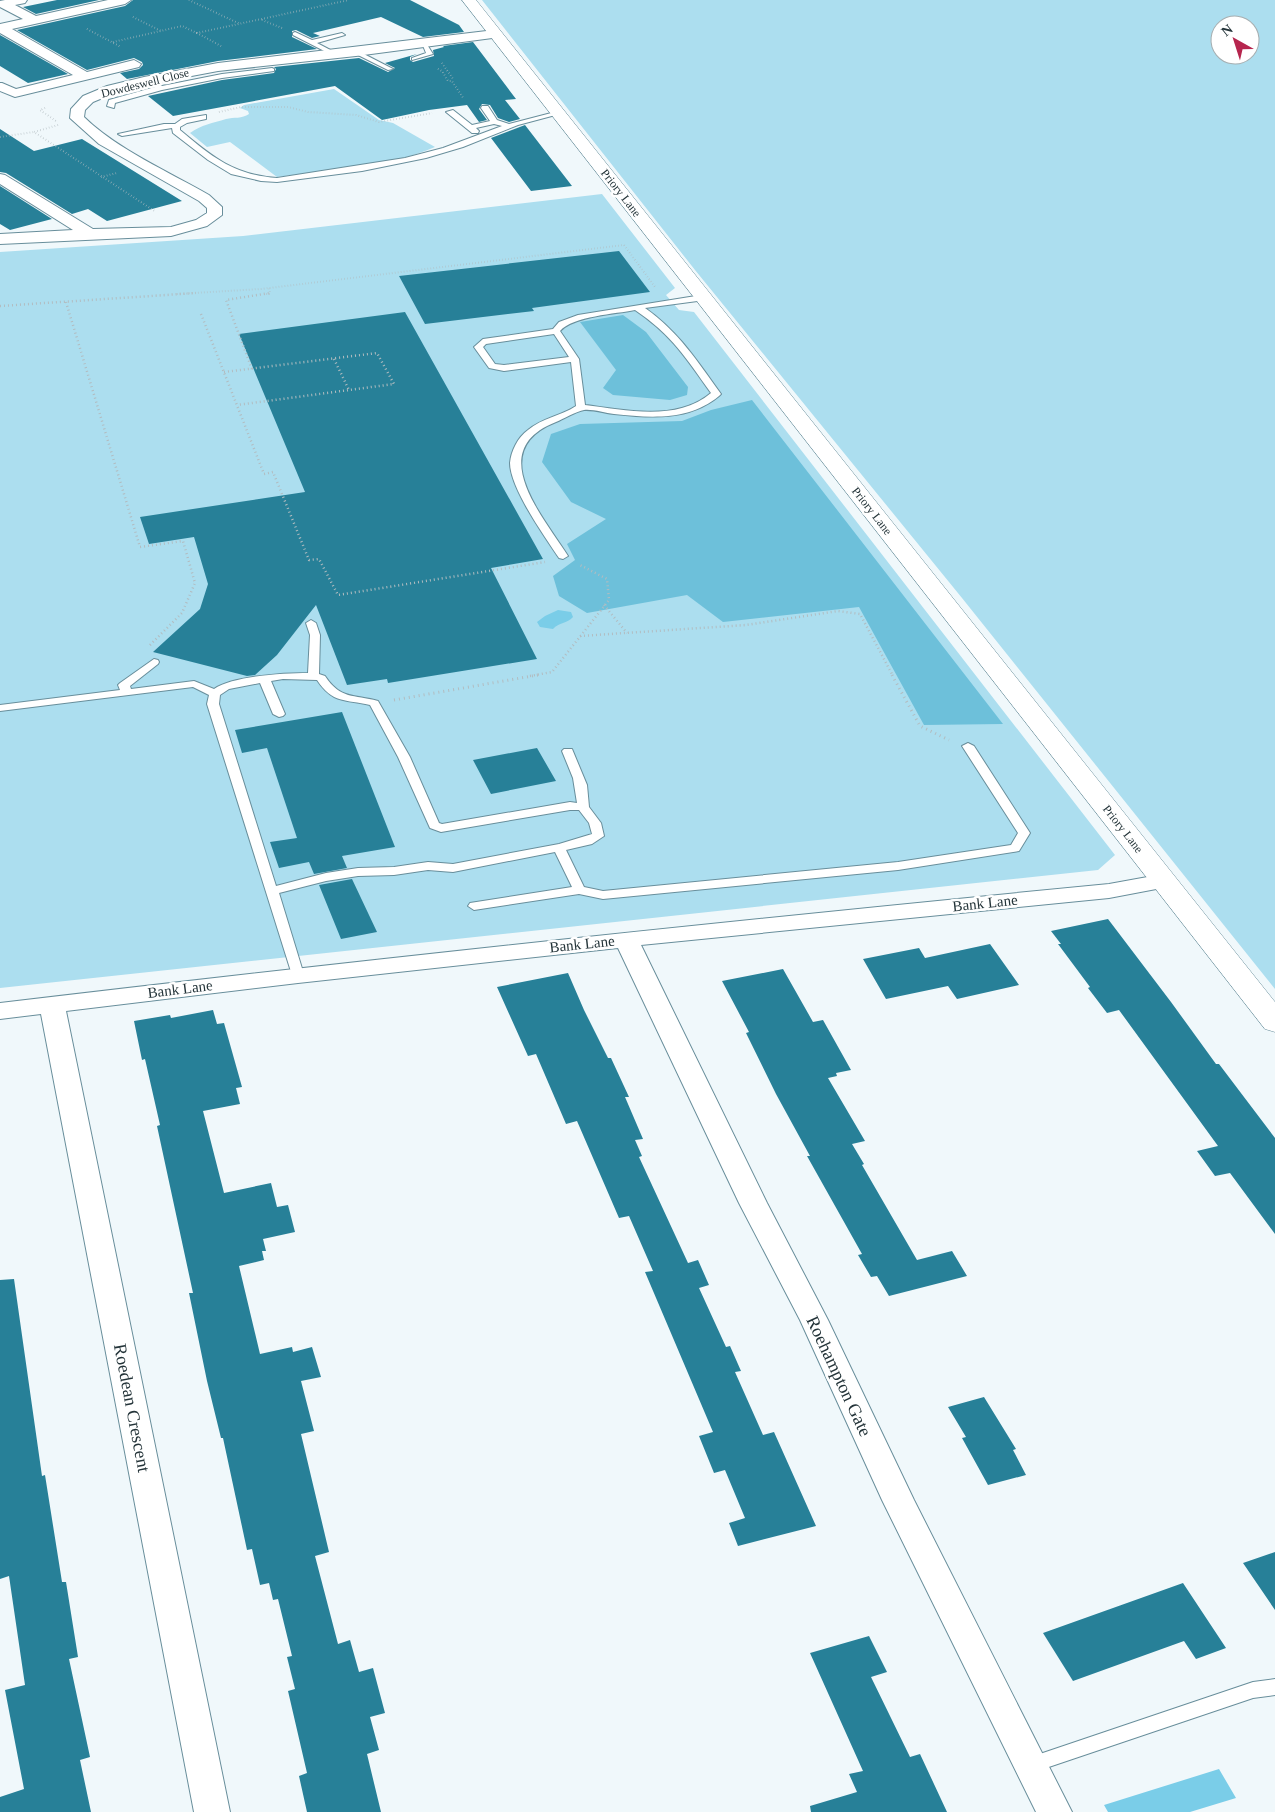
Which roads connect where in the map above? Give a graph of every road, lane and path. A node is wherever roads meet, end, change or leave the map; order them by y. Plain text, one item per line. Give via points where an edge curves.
1 (21, 0) edge
2 (125, 0) edge
3 (189, 0) edge
4 (349, 0) edge
5 (469, 0) edge
6 (306, 10) dead end
7 (60, 14) junction
8 (34, 20) junction
9 (262, 20) dead end
10 (240, 24) dead end
11 (0, 28) edge
12 (197, 34) dead end
13 (295, 34) joint
14 (496, 34) junction
15 (342, 35) dead end
16 (112, 42) junction
17 (311, 42) junction
18 (424, 44) junction
19 (356, 52) junction
20 (336, 55) junction
21 (128, 56) joint
22 (414, 59) dead end
23 (435, 68) dead end
24 (390, 69) dead end
25 (272, 70) dead end
26 (85, 76) junction
27 (155, 84) junction
28 (2, 87) dead end
29 (110, 106) dead end
30 (485, 108) joint
31 (450, 112) joint
32 (558, 113) junction
33 (203, 117) joint
34 (494, 122) junction
35 (176, 126) junction
36 (508, 126) junction
37 (34, 132) dead end
38 (122, 134) dead end
39 (0, 137) edge
40 (0, 178) edge
41 (90, 234) junction
42 (0, 240) edge
43 (269, 288) junction
44 (702, 298) junction
45 (66, 302) junction
46 (664, 303) junction
47 (0, 306) edge
48 (637, 307) junction
49 (201, 314) dead end
50 (556, 331) junction
51 (334, 358) junction
52 (575, 359) junction
53 (252, 369) junction
54 (224, 372) junction
55 (349, 390) junction
56 (237, 405) junction
57 (582, 407) junction
58 (563, 556) junction
59 (604, 605) junction
60 (311, 624) dead end
61 (628, 634) junction
62 (579, 636) junction
63 (154, 662) joint
64 (313, 676) junction
65 (264, 679) junction
66 (126, 692) junction
67 (215, 694) junction
68 (375, 704) junction
69 (0, 708) edge
70 (279, 714) dead end
71 (968, 746) joint
72 (568, 751) dead end
73 (583, 807) junction
74 (559, 848) junction
75 (1164, 881) junction
76 (272, 890) junction
77 (579, 890) junction
78 (474, 906) dead end
79 (627, 938) junction
80 (298, 975) junction
81 (52, 1005) junction
82 (0, 1011) edge
83 (1275, 1022) edge
84 (1275, 1687) edge
85 (1031, 1765) junction
86 (212, 1812) edge
87 (1054, 1812) edge

1 - 8 street via 4,4
2 - 7 street
3 - 10 path
4 - 6 path
5 - 14 street, Priory Lane
7 - 8 street
7 - 16 path
8 - 11 street
9 - 13 path
11 - 26 street
12 - 16 path via 182,26
13 - 17 lane
14 - 18 street, Dowdeswell Close
14 - 32 street, Priory Lane
15 - 17 lane
16 - 21 path
17 - 20 lane
18 - 19 street, Dowdeswell Close
18 - 22 lane via 430,54
19 - 20 street, Dowdeswell Close
19 - 24 lane
20 - 27 street, Dowdeswell Close via 218,67
21 - 26 street via 134,64
23 - 30 path via 442,70 471,110
25 - 27 lane
26 - 28 street via 15,93
27 - 29 lane via 122,97
27 - 41 street, Dowdeswell Close via 112,89 88,99 78,109 77,118 104,141 204,198 215,208 214,215 206,222 157,234
30 - 34 lane
31 - 33 path via 379,122 356,114 308,112 288,107 241,107
31 - 34 lane via 474,129
32 - 36 lane
32 - 44 street, Priory Lane
33 - 35 lane
34 - 36 lane
35 - 36 lane via 176,131 217,165 258,180 277,180 427,155
35 - 38 lane
37 - 39 path
40 - 41 street
41 - 42 street, Dowdeswell Close
43 - 45 path
43 - 46 path via 624,245
43 - 53 path via 270,294 226,300
44 - 46 lane
44 - 75 street, Priory Lane
45 - 47 path
45 - 63 path via 140,547 183,542 194,583 182,613 143,651 143,658
46 - 48 lane
48 - 50 lane via 578,318 562,324
48 - 57 lane via 680,343 716,394 709,402 688,411 663,414
49 - 54 path
50 - 52 lane
50 - 52 lane via 483,342 478,347 492,366 504,368
51 - 53 path
51 - 55 path
51 - 55 path via 377,353 394,384
52 - 57 lane
53 - 54 path
54 - 56 path
55 - 56 path
56 - 58 path via 264,474 273,472 309,560 319,558 338,595 548,562
57 - 58 lane via 535,428 525,436 515,464 520,484
58 - 59 path via 607,579 610,600
59 - 61 path
59 - 62 path
60 - 64 lane via 315,635
61 - 62 path
61 - 71 path via 855,612 860,614 920,726
62 - 68 path via 552,672
63 - 66 lane via 124,684
64 - 65 lane
64 - 68 lane via 322,678 329,692 338,697 363,699
65 - 67 lane via 226,686
65 - 70 lane
66 - 67 lane via 194,684
66 - 69 lane
67 - 76 lane via 213,704
68 - 73 lane via 436,826 441,828 570,806
71 - 77 lane via 1024,833 1015,848 898,866 603,895
72 - 73 lane via 580,776
73 - 74 lane via 595,823 598,836 588,842
74 - 76 lane via 454,868 428,866 358,872
74 - 77 lane
75 - 79 street, Bank Lane via 1109,891
75 - 83 street, Priory Lane
76 - 80 lane
77 - 78 lane
79 - 80 street, Bank Lane
79 - 85 street, Roehampton Gate via 753,1203 814,1320 898,1500
80 - 81 street, Bank Lane
81 - 82 street, Bank Lane
81 - 86 street, Roedean Crescent
84 - 85 lane via 1252,1690
85 - 87 street, Roehampton Gate

